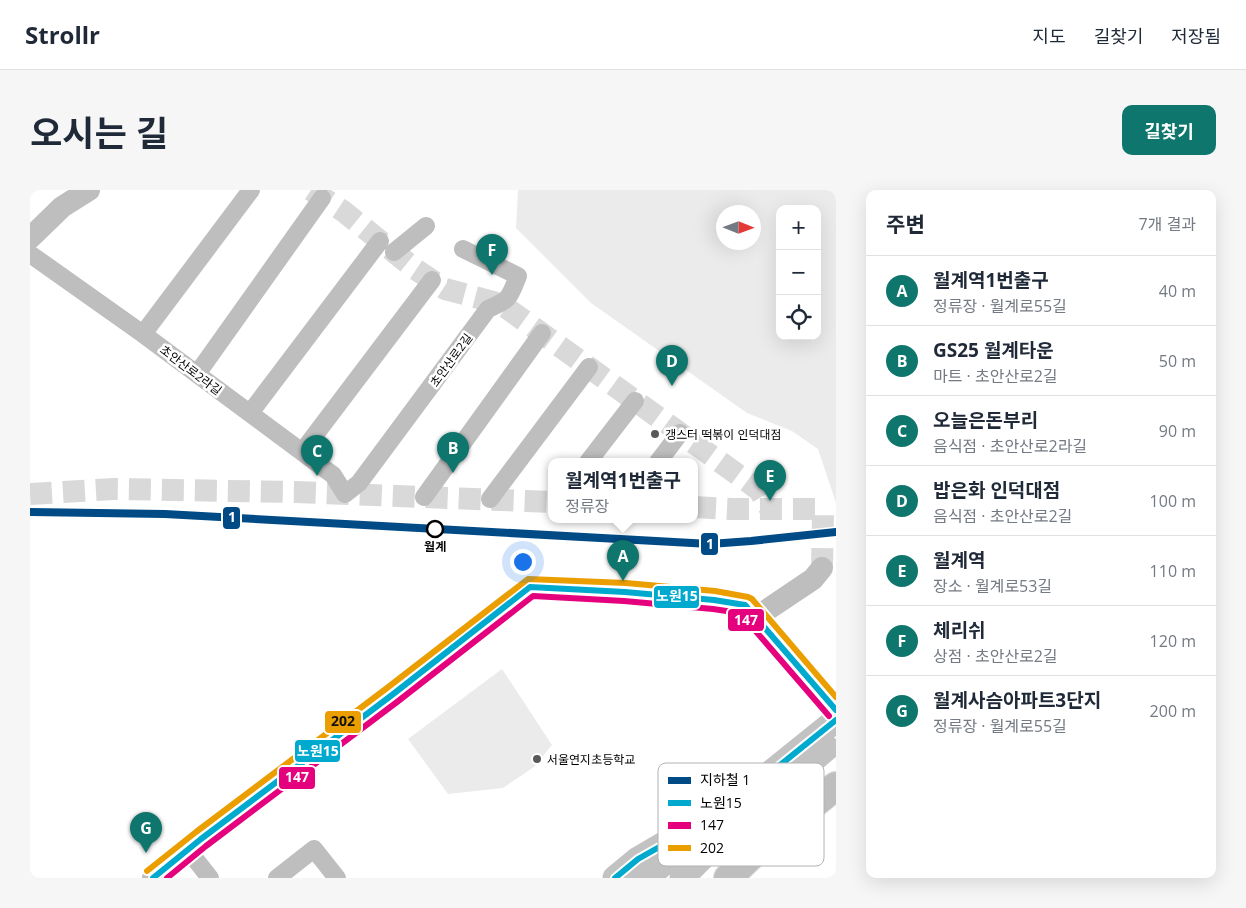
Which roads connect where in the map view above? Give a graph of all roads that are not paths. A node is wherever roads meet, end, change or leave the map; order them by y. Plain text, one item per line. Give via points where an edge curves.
1 (89, 190) edge
2 (251, 190) edge
3 (322, 198) dead end
4 (426, 226) dead end
5 (30, 238) edge
6 (380, 241) dead end
7 (464, 249) dead end
8 (394, 252) dead end
9 (30, 254) edge
10 (432, 280) dead end
11 (142, 334) junction
12 (542, 334) dead end
13 (588, 367) dead end
14 (197, 374) junction
15 (635, 401) dead end
16 (250, 413) junction
17 (680, 433) dead end
18 (302, 452) junction
19 (591, 458) edge
20 (661, 458) edge
21 (345, 494) joint
22 (424, 497) dead end
23 (490, 499) dead end
24 (822, 568) dead end
25 (755, 618) junction
26 (836, 710) edge
27 (836, 720) edge
28 (836, 741) edge
29 (783, 763) edge
30 (811, 763) edge
31 (836, 786) edge
32 (824, 796) edge
33 (658, 848) edge
34 (188, 850) junction
35 (661, 866) edge
36 (694, 866) edge
37 (740, 866) edge
38 (285, 876) edge
39 (154, 878) edge
40 (210, 878) edge
41 (337, 878) edge
42 (615, 878) edge
43 (647, 878) edge
44 (682, 878) edge
45 (728, 878) edge

1 - 5 street via 62,207
2 - 11 street
3 - 14 street
4 - 8 street
6 - 16 street
7 - 21 street, 초안산로2길 via 518,276 509,298 488,309 359,483
9 - 11 street, 초안산로2라길
10 - 18 street
11 - 14 street, 초안산로2라길
12 - 22 street
13 - 23 street
14 - 16 street, 초안산로2라길
15 - 19 street
16 - 18 street, 초안산로2라길
17 - 20 street
18 - 21 street, 초안산로2라길 via 333,475
24 - 25 street via 813,579
25 - 26 street
25 - 34 street via 745,605 714,600 530,586
27 - 29 main road
28 - 30 main road
31 - 32 highway
33 - 42 main road
34 - 39 street
34 - 40 street
35 - 43 main road
36 - 44 main road
37 - 45 highway
38 - 41 street via 314,849

